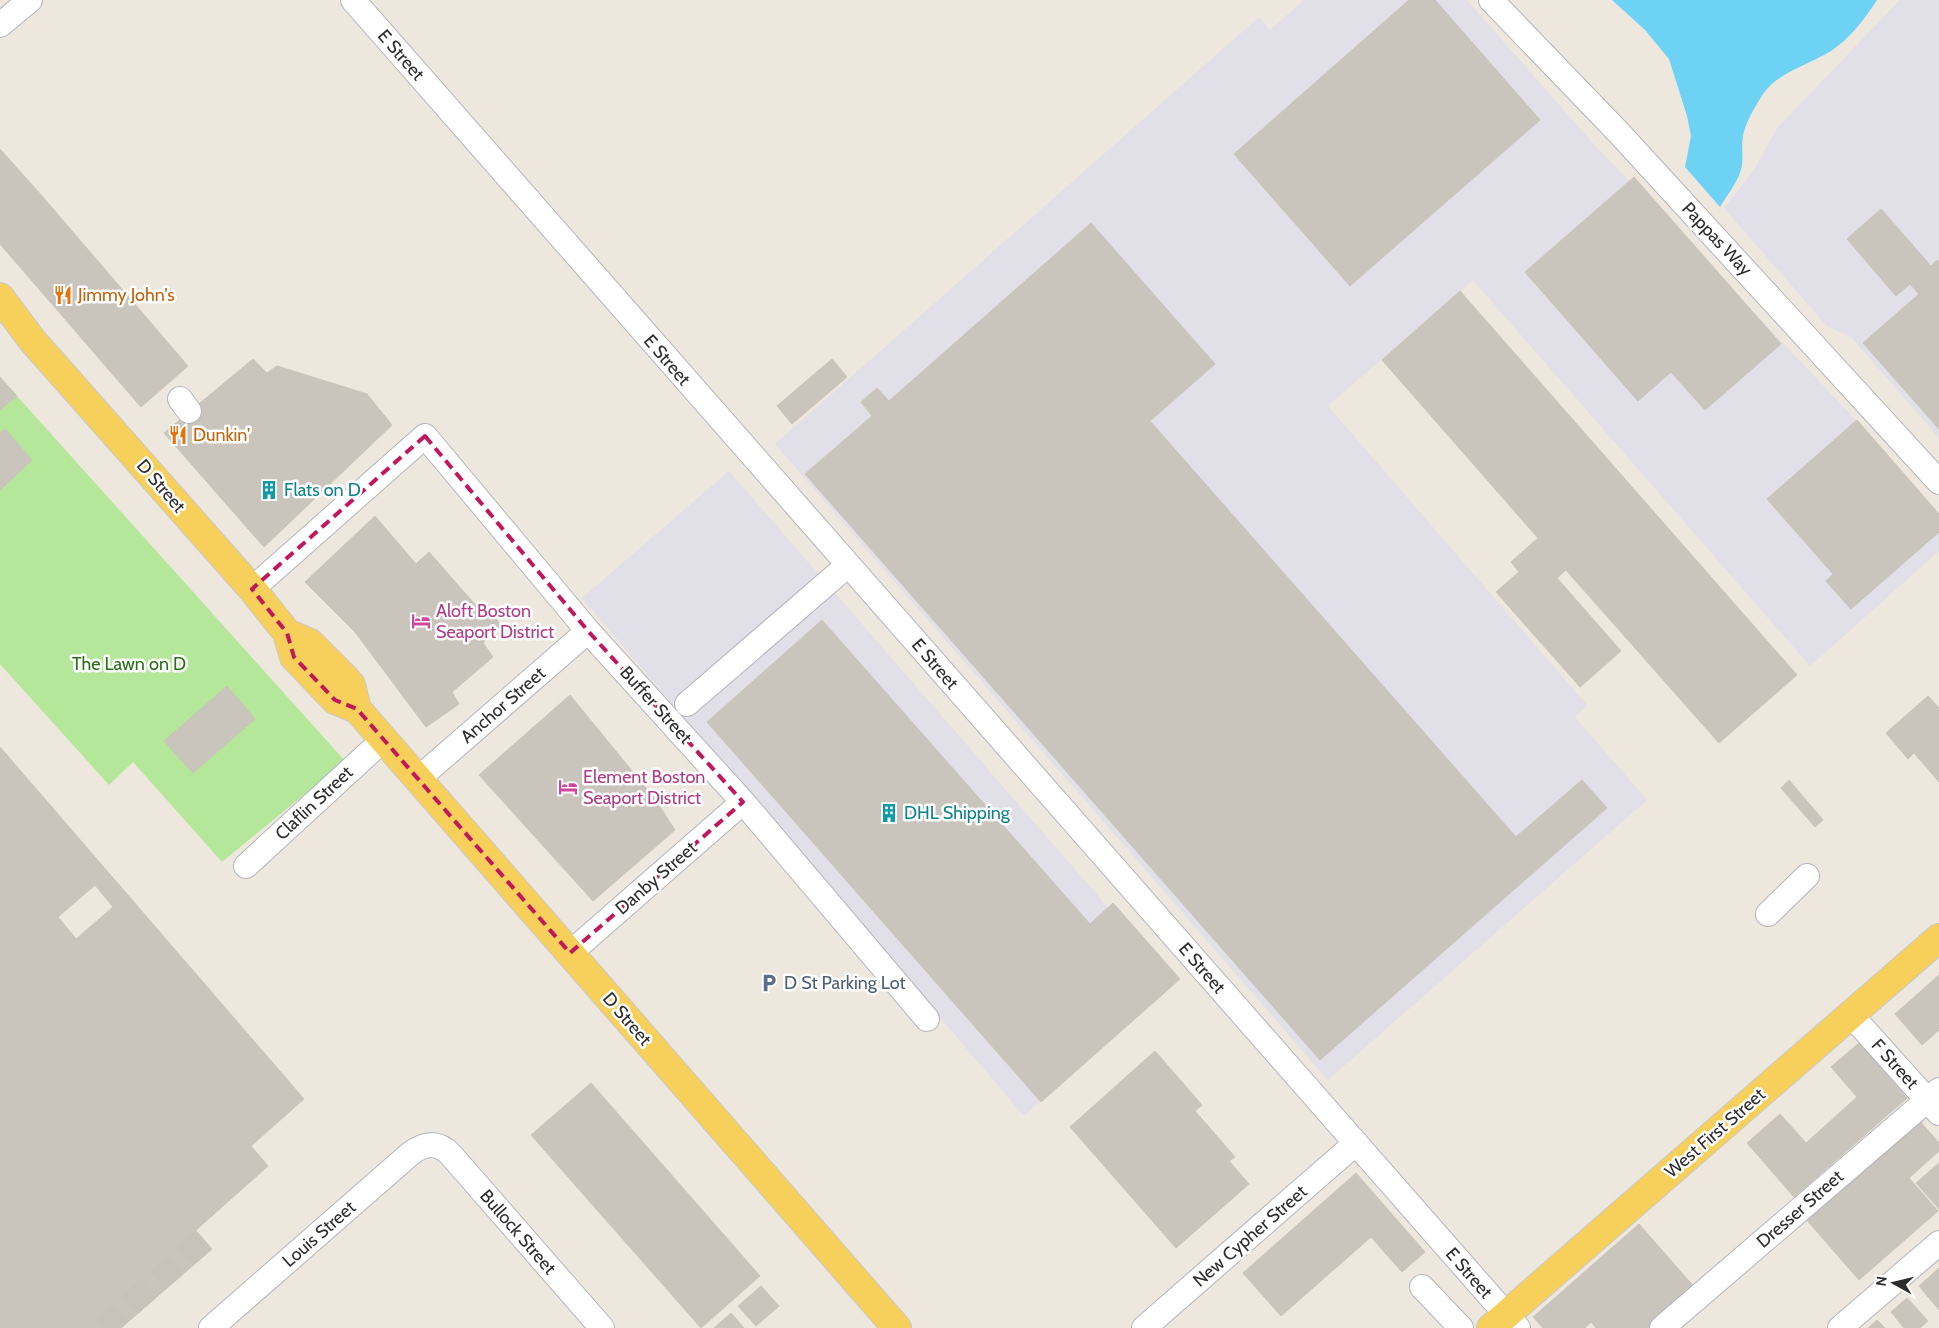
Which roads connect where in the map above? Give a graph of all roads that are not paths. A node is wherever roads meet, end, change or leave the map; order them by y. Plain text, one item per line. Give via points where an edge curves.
1 (30, 0) edge
2 (353, 0) edge
3 (1491, 0) edge
4 (0, 26) edge
5 (0, 297) edge
6 (0, 313) edge
7 (32, 340) junction
8 (1939, 482) edge
9 (848, 565) junction
10 (252, 590) junction
11 (588, 630) junction
12 (687, 704) dead end
13 (384, 740) junction
14 (418, 779) junction
15 (743, 802) junction
16 (246, 866) dead end
17 (1807, 876) dead end
18 (1768, 914) dead end
19 (1939, 938) edge
20 (570, 953) junction
21 (1851, 1015) junction
22 (927, 1019) dead end
23 (1935, 1101) edge
24 (1356, 1143) junction
25 (430, 1144) joint
26 (1939, 1243) edge
27 (1422, 1287) dead end
28 (1505, 1324) edge
29 (211, 1328) edge
30 (602, 1328) edge
31 (897, 1328) edge
32 (1144, 1328) edge
33 (1460, 1328) edge
34 (1662, 1328) edge
35 (1840, 1328) edge

1 - 4 street
2 - 9 street, E Street
3 - 8 street, Pappas Way via 1620,134
5 - 7 main road, D Street
6 - 7 main road, D Street
7 - 10 main road, D Street
9 - 12 street
9 - 24 street, E Street
10 - 11 street, Buffer Street via 425,436
10 - 13 main road, D Street via 287,633 310,643 345,678 351,685 357,710
11 - 14 street, Anchor Street
11 - 15 street, Buffer Street
13 - 14 main road, D Street
13 - 16 street, Claflin Street
14 - 20 main road, D Street
15 - 20 street, Danby Street
15 - 22 street, Buffer Street
17 - 18 street
19 - 21 main road, West First Street
20 - 31 main road, D Street
21 - 23 street, F Street
21 - 28 main road, West First Street
23 - 34 street, Dresser Street
24 - 28 street, E Street
24 - 32 street, New Cypher Street
25 - 29 street, Louis Street via 410,1154
25 - 30 street, Bullock Street via 448,1151
26 - 35 street
27 - 33 street

